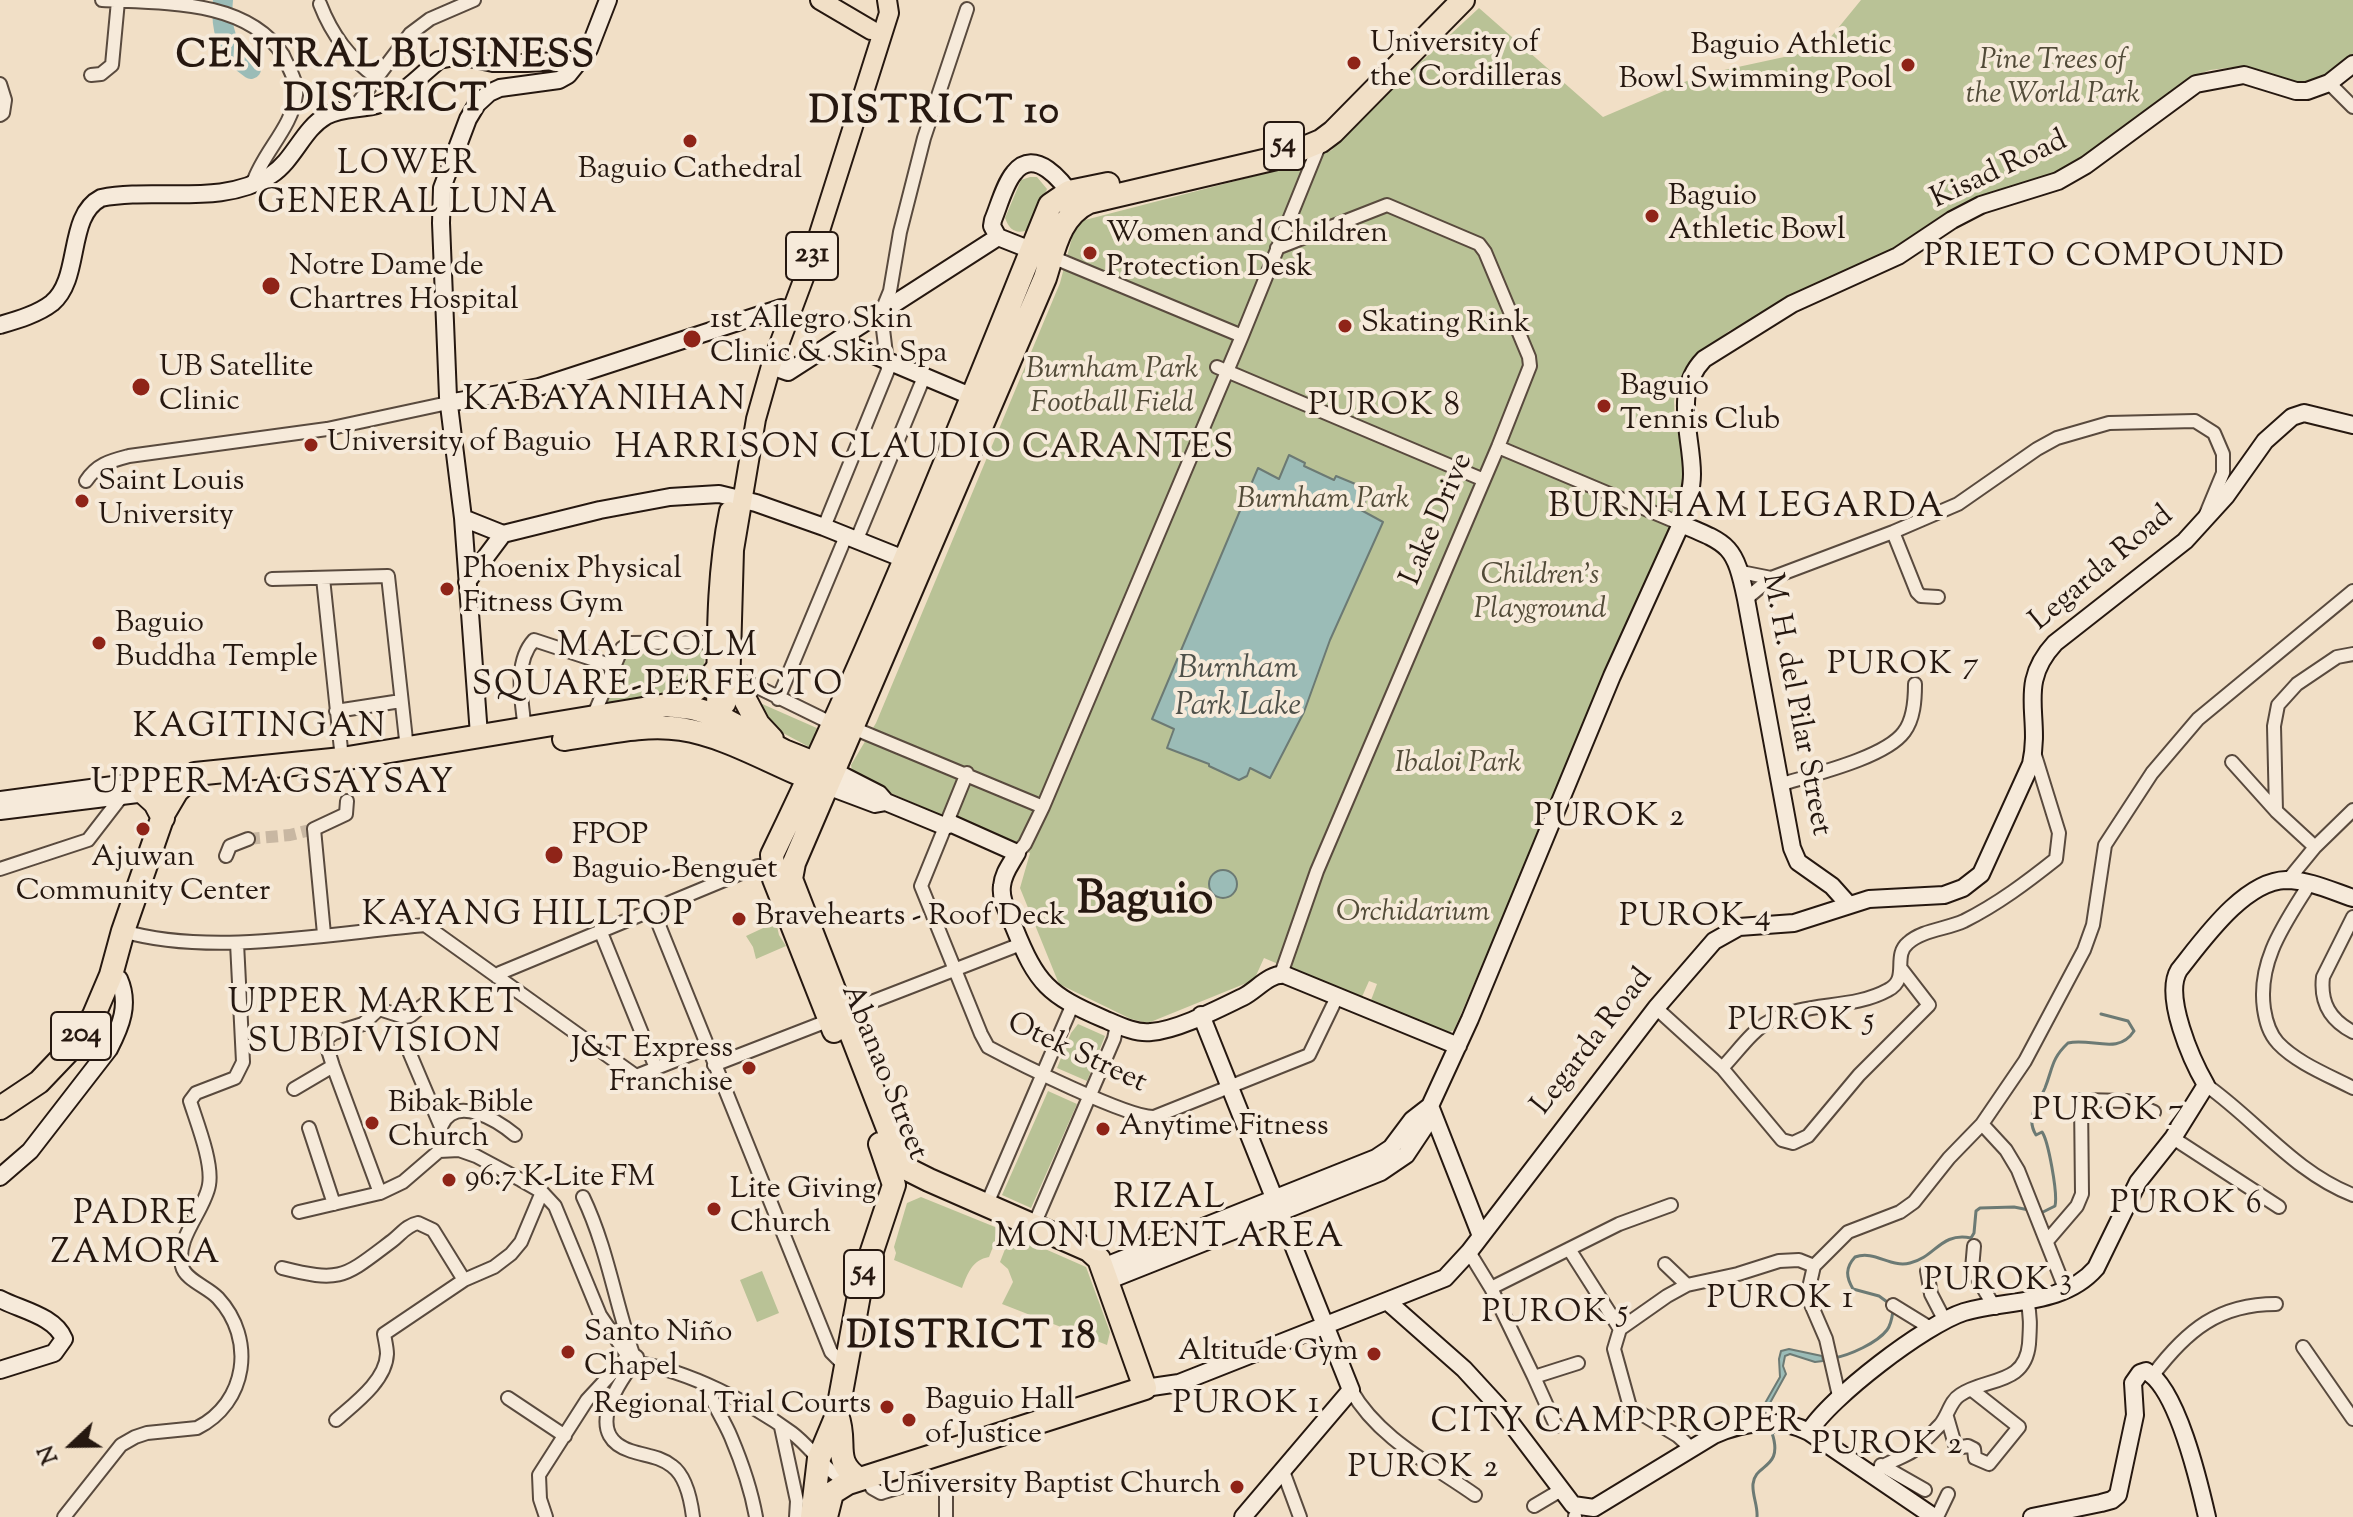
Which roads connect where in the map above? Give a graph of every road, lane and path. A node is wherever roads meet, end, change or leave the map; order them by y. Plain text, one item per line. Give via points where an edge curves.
1 (102, 0) edge
2 (435, 0) edge
3 (474, 0) edge
4 (608, 0) edge
5 (820, 0) edge
6 (1447, 0) edge
7 (1463, 0) edge
8 (118, 1) edge
9 (887, 1) edge
10 (320, 4) dead end
11 (967, 9) dead end
12 (441, 13) junction
13 (871, 30) junction
14 (582, 59) junction
15 (2353, 64) edge
16 (91, 75) dead end
17 (376, 77) junction
18 (2329, 83) junction
19 (0, 84) edge
20 (2353, 107) edge
21 (354, 108) junction
22 (0, 115) edge
23 (1321, 141) junction
24 (253, 183) junction
25 (1074, 199) junction
26 (998, 237) junction
27 (1277, 248) junction
28 (1042, 254) junction
29 (781, 308) junction
30 (881, 313) junction
31 (0, 325) edge
32 (1242, 336) junction
33 (838, 340) junction
34 (889, 363) junction
35 (771, 366) junction
36 (1226, 371) junction
37 (924, 377) junction
38 (448, 400) junction
39 (982, 401) junction
40 (2353, 425) edge
41 (1498, 447) junction
42 (1484, 480) junction
43 (86, 481) dead end
44 (737, 498) junction
45 (463, 518) junction
46 (2203, 521) junction
47 (1681, 524) junction
48 (824, 527) junction
49 (1893, 532) junction
50 (503, 534) junction
51 (852, 537) junction
52 (913, 562) junction
53 (1741, 572) junction
54 (323, 578) junction
55 (1771, 578) junction
56 (272, 579) dead end
57 (467, 582) junction
58 (2353, 591) edge
59 (1938, 597) dead end
60 (1746, 599) junction
61 (717, 642) junction
62 (2353, 654) edge
63 (613, 666) junction
64 (724, 671) junction
65 (1915, 684) dead end
66 (778, 699) junction
67 (401, 701) junction
68 (667, 705) junction
69 (336, 711) junction
70 (716, 715) junction
71 (592, 719) junction
72 (844, 727) junction
73 (646, 728) junction
74 (525, 730) junction
75 (479, 735) junction
76 (734, 745) junction
77 (407, 749) junction
78 (784, 751) junction
79 (2034, 752) junction
80 (342, 759) junction
81 (2232, 762) dead end
82 (967, 773) junction
83 (822, 775) junction
84 (1779, 785) junction
85 (176, 794) junction
86 (133, 795) junction
87 (0, 800) edge
88 (347, 801) dead end
89 (1043, 807) junction
90 (2353, 810) edge
91 (0, 811) edge
92 (2276, 811) junction
93 (944, 826) junction
94 (248, 839) tunnel mouth
95 (2315, 847) junction
96 (226, 856) dead end
97 (1014, 857) junction
98 (771, 868) junction
99 (0, 869) edge
100 (2288, 880) junction
101 (2310, 883) junction
102 (2353, 898) edge
103 (1849, 905) junction
104 (652, 908) junction
105 (2353, 917) edge
106 (600, 930) junction
107 (128, 932) junction
108 (324, 934) junction
109 (237, 943) junction
110 (1021, 944) junction
111 (955, 969) junction
112 (1902, 970) junction
113 (1281, 974) junction
114 (115, 977) junction
115 (497, 977) junction
116 (1337, 997) junction
117 (426, 1003) dead end
118 (1072, 1006) junction
119 (1656, 1008) junction
120 (1201, 1015) junction
121 (836, 1016) junction
122 (1117, 1025) junction
123 (409, 1030) dead end
124 (2353, 1032) edge
125 (1458, 1046) junction
126 (707, 1048) junction
127 (714, 1065) junction
128 (333, 1066) junction
129 (656, 1068) junction
130 (1722, 1068) junction
131 (1044, 1074) junction
132 (2206, 1085) junction
133 (1230, 1086) junction
134 (2353, 1088) edge
135 (294, 1089) dead end
136 (39, 1090) junction
137 (868, 1095) junction
138 (1090, 1095) junction
139 (1430, 1106) junction
140 (0, 1108) edge
141 (2154, 1112) dead end
142 (0, 1123) edge
143 (1982, 1124) junction
144 (441, 1127) junction
145 (309, 1128) dead end
146 (515, 1135) dead end
147 (2173, 1138) junction
148 (439, 1151) junction
149 (0, 1177) edge
150 (929, 1180) junction
151 (894, 1185) junction
152 (542, 1192) junction
153 (380, 1193) junction
154 (2353, 1195) edge
155 (583, 1197) dead end
156 (334, 1204) junction
157 (1278, 1205) junction
158 (1671, 1205) dead end
159 (986, 1206) junction
160 (2279, 1207) dead end
161 (299, 1212) dead end
162 (1034, 1225) junction
163 (1481, 1236) junction
164 (2047, 1241) junction
165 (1974, 1246) dead end
166 (1569, 1249) junction
167 (1469, 1252) junction
168 (1665, 1264) dead end
169 (1814, 1266) junction
170 (282, 1268) dead end
171 (1927, 1271) dead end
172 (1105, 1274) junction
173 (464, 1280) junction
174 (1687, 1285) junction
175 (1491, 1288) junction
176 (2066, 1291) junction
177 (0, 1299) edge
178 (1387, 1301) junction
179 (2027, 1301) junction
180 (2276, 1304) dead end
181 (1893, 1305) dead end
182 (1995, 1308) junction
183 (1326, 1325) junction
184 (1939, 1325) junction
185 (1620, 1329) junction
186 (2303, 1347) dead end
187 (631, 1360) junction
188 (1578, 1363) dead end
189 (844, 1365) junction
190 (0, 1370) edge
191 (2153, 1375) junction
192 (1534, 1377) junction
193 (706, 1384) junction
194 (1145, 1388) junction
195 (1351, 1390) junction
196 (1972, 1390) junction
197 (1839, 1396) junction
198 (508, 1398) dead end
199 (837, 1415) junction
200 (1947, 1417) junction
201 (2353, 1419) edge
202 (336, 1420) dead end
203 (1556, 1426) dead end
204 (781, 1427) junction
205 (1809, 1432) junction
206 (565, 1436) junction
207 (1691, 1448) junction
208 (819, 1458) junction
209 (1283, 1471) junction
210 (1877, 1471) junction
211 (858, 1480) junction
212 (1561, 1490) junction
213 (1925, 1490) dead end
214 (1948, 1494) dead end
215 (1475, 1495) dead end
216 (1534, 1506) dead end
217 (2091, 1511) edge
218 (1596, 1512) edge
219 (1574, 1514) edge
220 (64, 1517) edge
221 (546, 1517) edge
222 (693, 1517) edge
223 (756, 1517) edge
224 (796, 1517) edge
225 (812, 1517) edge
226 (826, 1517) edge
227 (946, 1517) edge
228 (1243, 1517) edge
229 (1300, 1517) edge
230 (1936, 1517) edge
231 (2032, 1517) edge
232 (2207, 1517) edge

1 - 8 street
2 - 12 street
3 - 12 street
4 - 14 street
5 - 13 main road
6 - 25 highway, 54 via 1338,112 1295,142
7 - 23 highway, 54
8 - 16 street via 112,65
8 - 24 street via 224,5 269,34 283,56 296,97
9 - 13 main road, 231 via 878,8
9 - 35 main road, 231 via 889,13 811,259
10 - 17 street via 348,55
11 - 30 street via 924,138
12 - 17 street via 410,34
13 - 29 main road, 231
14 - 21 street via 493,63 448,56 390,99
14 - 38 street via 559,80 508,86 483,98 468,119 448,169 440,202
15 - 18 street, Kisad Road
17 - 21 street
18 - 20 street
18 - 47 street, Kisad Road via 2296,91 2244,75 2196,84 2058,181 1981,205 1898,256 1792,304 1704,359 1687,386 1692,475
19 - 22 street via 5,100
21 - 24 street via 326,116 272,174
23 - 25 highway, 54 via 1276,158 1101,199
23 - 27 street
24 - 31 street via 228,190 113,195 95,201 84,217 60,295 41,310
25 - 26 street via 1055,174 1041,166 1018,169 993,220
25 - 28 highway via 1050,205
26 - 28 street
26 - 30 street
27 - 32 street
27 - 41 street, Lake Drive via 1387,205 1479,244 1529,361
28 - 32 street
28 - 39 highway
29 - 38 street via 539,387
29 - 44 main road, 231 via 749,405
30 - 33 street
30 - 34 street
32 - 36 street
33 - 34 street
33 - 35 street via 788,372
34 - 37 street
34 - 48 street
35 - 44 main road, 231
36 - 42 street
36 - 89 street
37 - 39 street
37 - 51 street
38 - 43 street via 327,429 129,456 100,465
38 - 45 street
39 - 52 highway
40 - 46 street, Legarda Road via 2304,413 2292,417 2265,441
41 - 42 street, Lake Drive
41 - 47 street
42 - 113 street, Lake Drive via 1317,871
44 - 48 street
44 - 50 street via 670,497
44 - 61 main road, 231 via 719,561
44 - 64 main road, 231
45 - 50 street
45 - 57 street
46 - 49 street via 2223,473 2223,454 2214,433 2195,421 2127,421 2057,438 1958,504
46 - 79 street, Legarda Road via 2044,655 2033,679
47 - 53 street, M. H. del Pilar Street via 1725,545
47 - 125 street, Kisad Road
48 - 51 street
49 - 55 street
49 - 59 street via 1917,592
50 - 57 street
51 - 52 street
51 - 66 street
52 - 72 highway
53 - 55 street
53 - 60 street, M. H. del Pilar Street
54 - 56 street
54 - 67 street via 388,576
54 - 69 street
55 - 60 street
57 - 75 street
58 - 143 street via 2198,719 2127,807 2102,852 2093,925 2084,950 2025,1061
60 - 84 street, M. H. del Pilar Street
61 - 63 street via 631,643 622,648
61 - 64 main road, 231
62 - 92 street via 2337,657 2278,705
63 - 71 street
63 - 74 street via 534,640 520,677
64 - 66 street
64 - 68 highway
64 - 70 main road, 231 via 726,704
64 - 78 highway via 758,724
65 - 84 street via 1909,723 1894,741 1851,763
66 - 72 street
67 - 69 street
67 - 77 street
68 - 70 highway
68 - 71 highway
69 - 80 street
70 - 73 highway
70 - 76 highway
70 - 78 highway
71 - 74 highway
72 - 82 street
72 - 83 highway
73 - 76 highway via 679,728
73 - 85 highway
74 - 75 highway
75 - 77 highway
76 - 83 highway
77 - 80 highway
78 - 83 highway
79 - 103 street, Legarda Road via 1973,882 1944,895
79 - 112 street via 2059,833 2056,859 2004,899 1905,945
80 - 85 highway
81 - 92 street
82 - 89 street
82 - 93 street, Otek Street
83 - 93 street via 879,794 886,802
83 - 98 highway via 772,855
83 - 121 highway, Abanao Street via 791,879
84 - 103 street, M. H. del Pilar Street via 1798,862
85 - 86 highway via 155,803
85 - 87 street
85 - 107 highway, 204
86 - 91 street
86 - 99 street via 88,840
88 - 108 street via 346,814 314,829
89 - 97 street
90 - 95 street
92 - 95 street
93 - 97 street via 949,834
93 - 111 street, Otek Street via 921,886
94 - 96 street via 230,846
95 - 100 street
97 - 110 street via 1001,889
98 - 104 street via 758,866
98 - 121 highway, Abanao Street
100 - 101 street
100 - 132 street via 2260,887 2241,900 2175,976 2175,1003
101 - 102 street
101 - 134 street via 2268,958 2262,986 2265,1016 2279,1045
103 - 119 street, Legarda Road via 1794,923 1725,932
104 - 106 street
104 - 126 street
105 - 124 street via 2323,977 2322,997 2332,1018
106 - 115 street
106 - 129 street
107 - 109 street
107 - 114 highway, 204
108 - 109 street
108 - 115 street via 425,925
109 - 220 street via 243,1062 235,1078 196,1093 190,1101 210,1174 181,1264 219,1299 233,1323 243,1359 241,1378 206,1424 147,1433 121,1445
110 - 111 street
110 - 118 street via 1043,985
111 - 121 street
111 - 131 street, Otek Street via 985,1043
112 - 130 street via 1897,985 1875,996 1767,1022
112 - 130 street via 1929,1005 1801,1141 1782,1140
113 - 116 street
113 - 120 street
114 - 136 highway, 204 via 95,1034
114 - 149 street via 125,992 124,1009 109,1049 30,1151
115 - 129 street via 636,1076
116 - 125 street
116 - 133 street, Otek Street via 1309,1055
117 - 128 street via 410,1016 379,1009 363,1024 329,1035 326,1044
118 - 122 street
118 - 131 street
119 - 130 street
119 - 163 street, Legarda Road
120 - 122 street via 1151,1032
120 - 133 street
121 - 127 street
121 - 137 highway, Abanao Street
122 - 138 street
123 - 144 street via 405,1042
125 - 139 street, Kisad Road
126 - 127 street
126 - 129 street
127 - 189 street via 831,1352
128 - 135 street
128 - 153 street
131 - 138 street, Otek Street
131 - 159 street
132 - 147 street
132 - 154 street via 2299,1166
133 - 138 street, Otek Street via 1148,1117
133 - 157 street
136 - 140 highway, 204
136 - 142 highway, 204
137 - 150 highway, Abanao Street via 899,1157 909,1170
137 - 151 highway, Abanao Street
138 - 162 street
139 - 157 street via 1370,1168
139 - 163 street
141 - 164 street via 2127,1101 2081,1100 2082,1194
143 - 164 street via 2018,1170
143 - 169 street via 1914,1202 1848,1232
144 - 146 street via 451,1113 467,1112 487,1116
144 - 148 street
145 - 156 street
147 - 160 street
147 - 176 street via 2138,1182 2096,1268
148 - 152 street via 476,1156
148 - 153 street via 403,1182
150 - 151 highway
150 - 159 highway
151 - 189 highway, Abanao Street / 54 via 867,1259
152 - 173 street via 511,1254
152 - 187 street via 565,1227 600,1315
153 - 156 street
155 - 187 street via 602,1245
156 - 161 street
157 - 172 street
157 - 183 street
158 - 166 street
159 - 162 highway
162 - 172 highway via 1089,1250
163 - 167 street, Legarda Road
164 - 176 street
165 - 182 street via 1972,1269
166 - 175 street
166 - 185 street
167 - 175 street
167 - 178 street, Legarda Road via 1445,1278
168 - 174 street
169 - 174 street via 1779,1261
169 - 197 street via 1808,1292
170 - 173 street via 335,1276 367,1262 418,1223 433,1230
171 - 184 street
172 - 194 highway
173 - 202 street via 384,1334 387,1355 381,1372
174 - 185 street
175 - 192 street
176 - 179 street
177 - 190 street via 60,1328 64,1339 54,1353
178 - 183 street, Legarda Road
178 - 212 street via 1481,1388
179 - 182 street
179 - 196 street via 2031,1316 2024,1364 2005,1378
180 - 191 street via 2241,1305 2212,1319 2190,1334
181 - 184 street
182 - 184 street via 1964,1312
183 - 194 street, Legarda Road via 1179,1383
183 - 195 street
184 - 197 street
185 - 207 street via 1614,1349 1630,1407
186 - 201 street
187 - 193 street via 666,1367
187 - 206 street via 592,1393
187 - 222 street via 610,1403 611,1439 675,1467
188 - 192 street
189 - 199 highway, Abanao Street / 54
191 - 217 street via 2140,1373 2133,1383 2135,1415 2118,1495
191 - 232 street via 2185,1435
192 - 203 street
193 - 204 street
193 - 223 street via 745,1473
194 - 211 highway
195 - 209 street
195 - 215 street via 1373,1420 1422,1461
196 - 200 street via 1954,1399
196 - 200 street via 2019,1427 1989,1464 1975,1458 1968,1446 1956,1448
197 - 205 street
198 - 206 street
199 - 208 highway, Abanao Street / 54
199 - 211 highway via 843,1466
200 - 210 street via 1913,1450
204 - 208 street
204 - 224 street
205 - 207 street via 1758,1423 1721,1431
205 - 210 street
206 - 221 street via 539,1475
207 - 218 street
208 - 211 street via 835,1476
208 - 225 highway, 54
209 - 228 street
209 - 229 street
210 - 213 street
210 - 230 street
211 - 226 highway via 832,1493
211 - 227 street via 881,1493 912,1484 941,1484 946,1488
212 - 216 street
212 - 219 street
214 - 230 street
217 - 231 street
218 - 219 street

